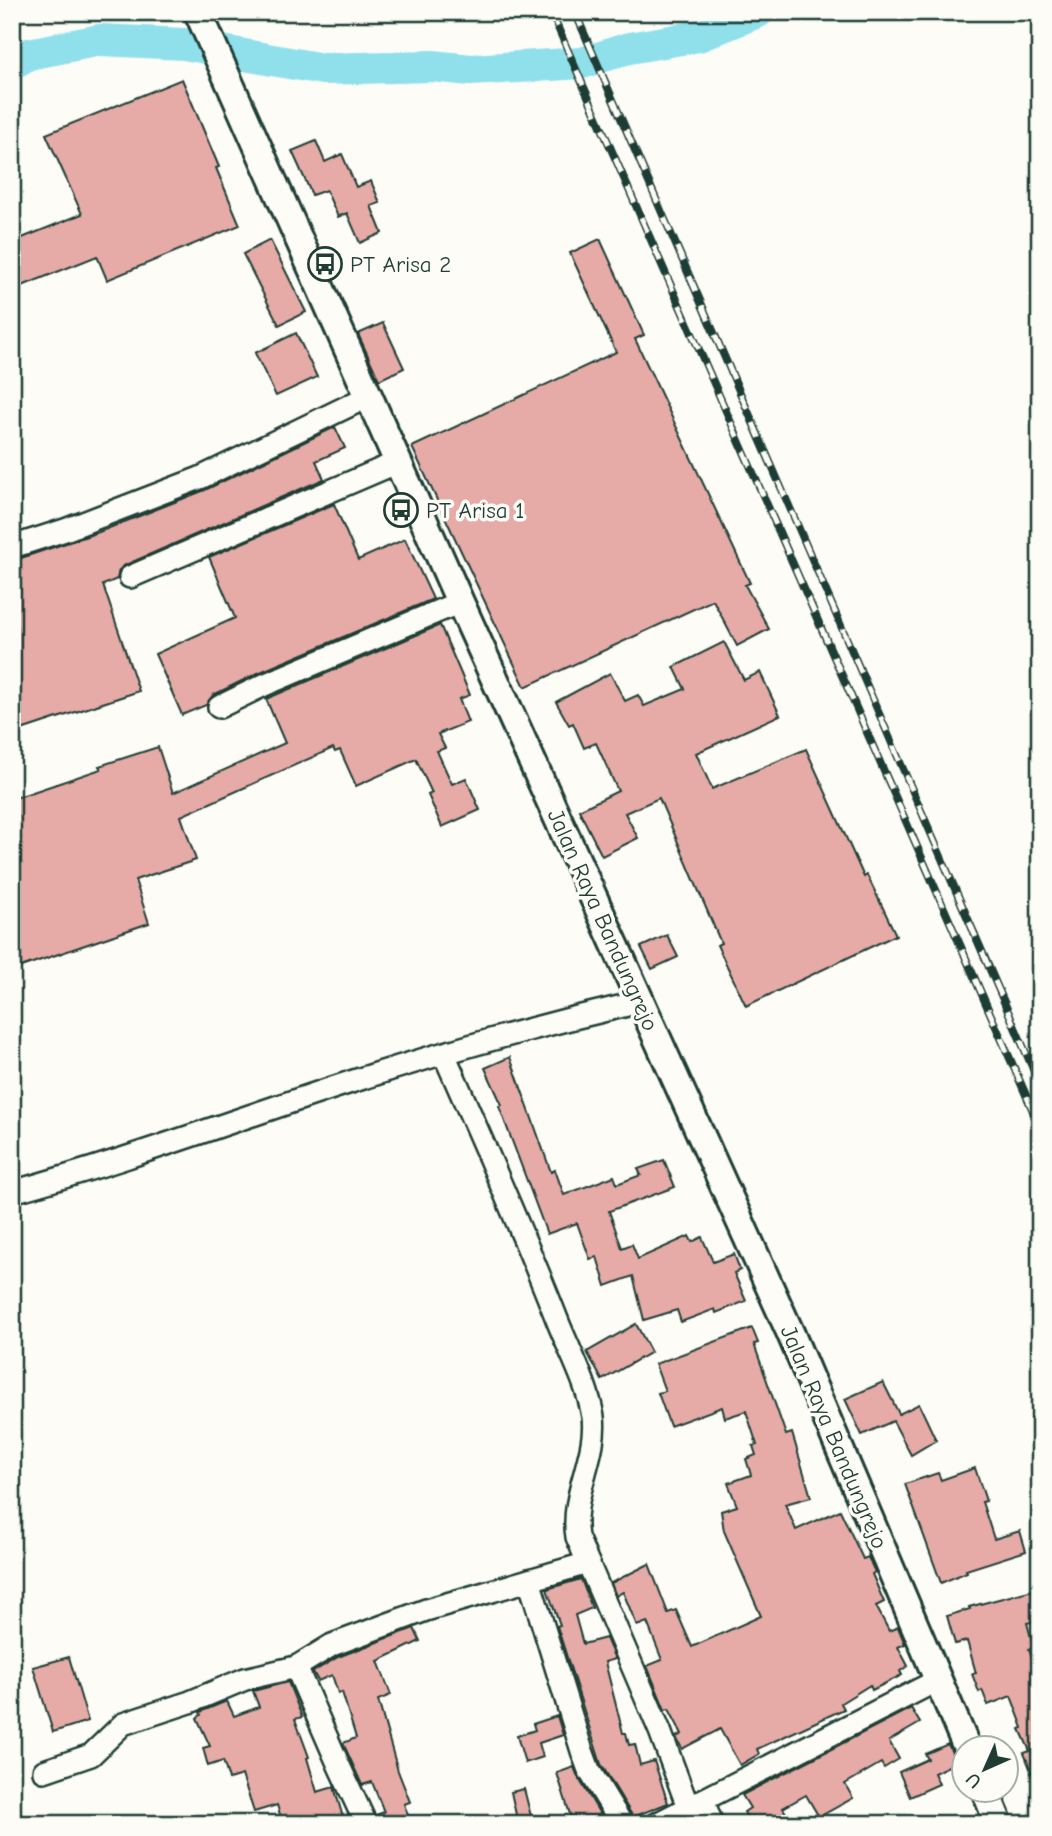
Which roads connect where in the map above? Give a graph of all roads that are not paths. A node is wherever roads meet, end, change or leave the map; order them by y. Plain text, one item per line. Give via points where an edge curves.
1 (198, 12) edge
2 (369, 397) junction
3 (398, 463) junction
4 (12, 547) edge
5 (130, 576) dead end
6 (460, 602) junction
7 (219, 707) dead end
8 (640, 1002) junction
9 (444, 1054) junction
10 (12, 1192) edge
11 (588, 1563) junction
12 (529, 1580) junction
13 (296, 1667) junction
14 (938, 1680) junction
15 (961, 1734) edge
16 (44, 1772) dead end
17 (696, 1803) junction
18 (991, 1804) edge
19 (366, 1824) edge
20 (622, 1824) edge
21 (656, 1824) edge
22 (712, 1824) edge
23 (999, 1824) edge

1 - 2 main road, Jalan Raya Bandungrejo
2 - 3 main road, Jalan Raya Bandungrejo
2 - 4 street via 200,478
3 - 5 street
3 - 6 main road, Jalan Raya Bandungrejo
6 - 7 street
6 - 8 main road, Jalan Raya Bandungrejo
8 - 9 street
8 - 14 main road, Jalan Raya Bandungrejo via 790,1332
9 - 10 street via 138,1156
9 - 11 street via 588,1398 591,1439 574,1521
11 - 12 street
11 - 17 street
12 - 13 street via 332,1645
12 - 20 street via 589,1770
13 - 16 street via 245,1679 122,1724 91,1755
13 - 19 street
14 - 15 main road, Jalan Raya Bandungrejo
14 - 17 street
17 - 21 street
17 - 22 street
18 - 23 main road

